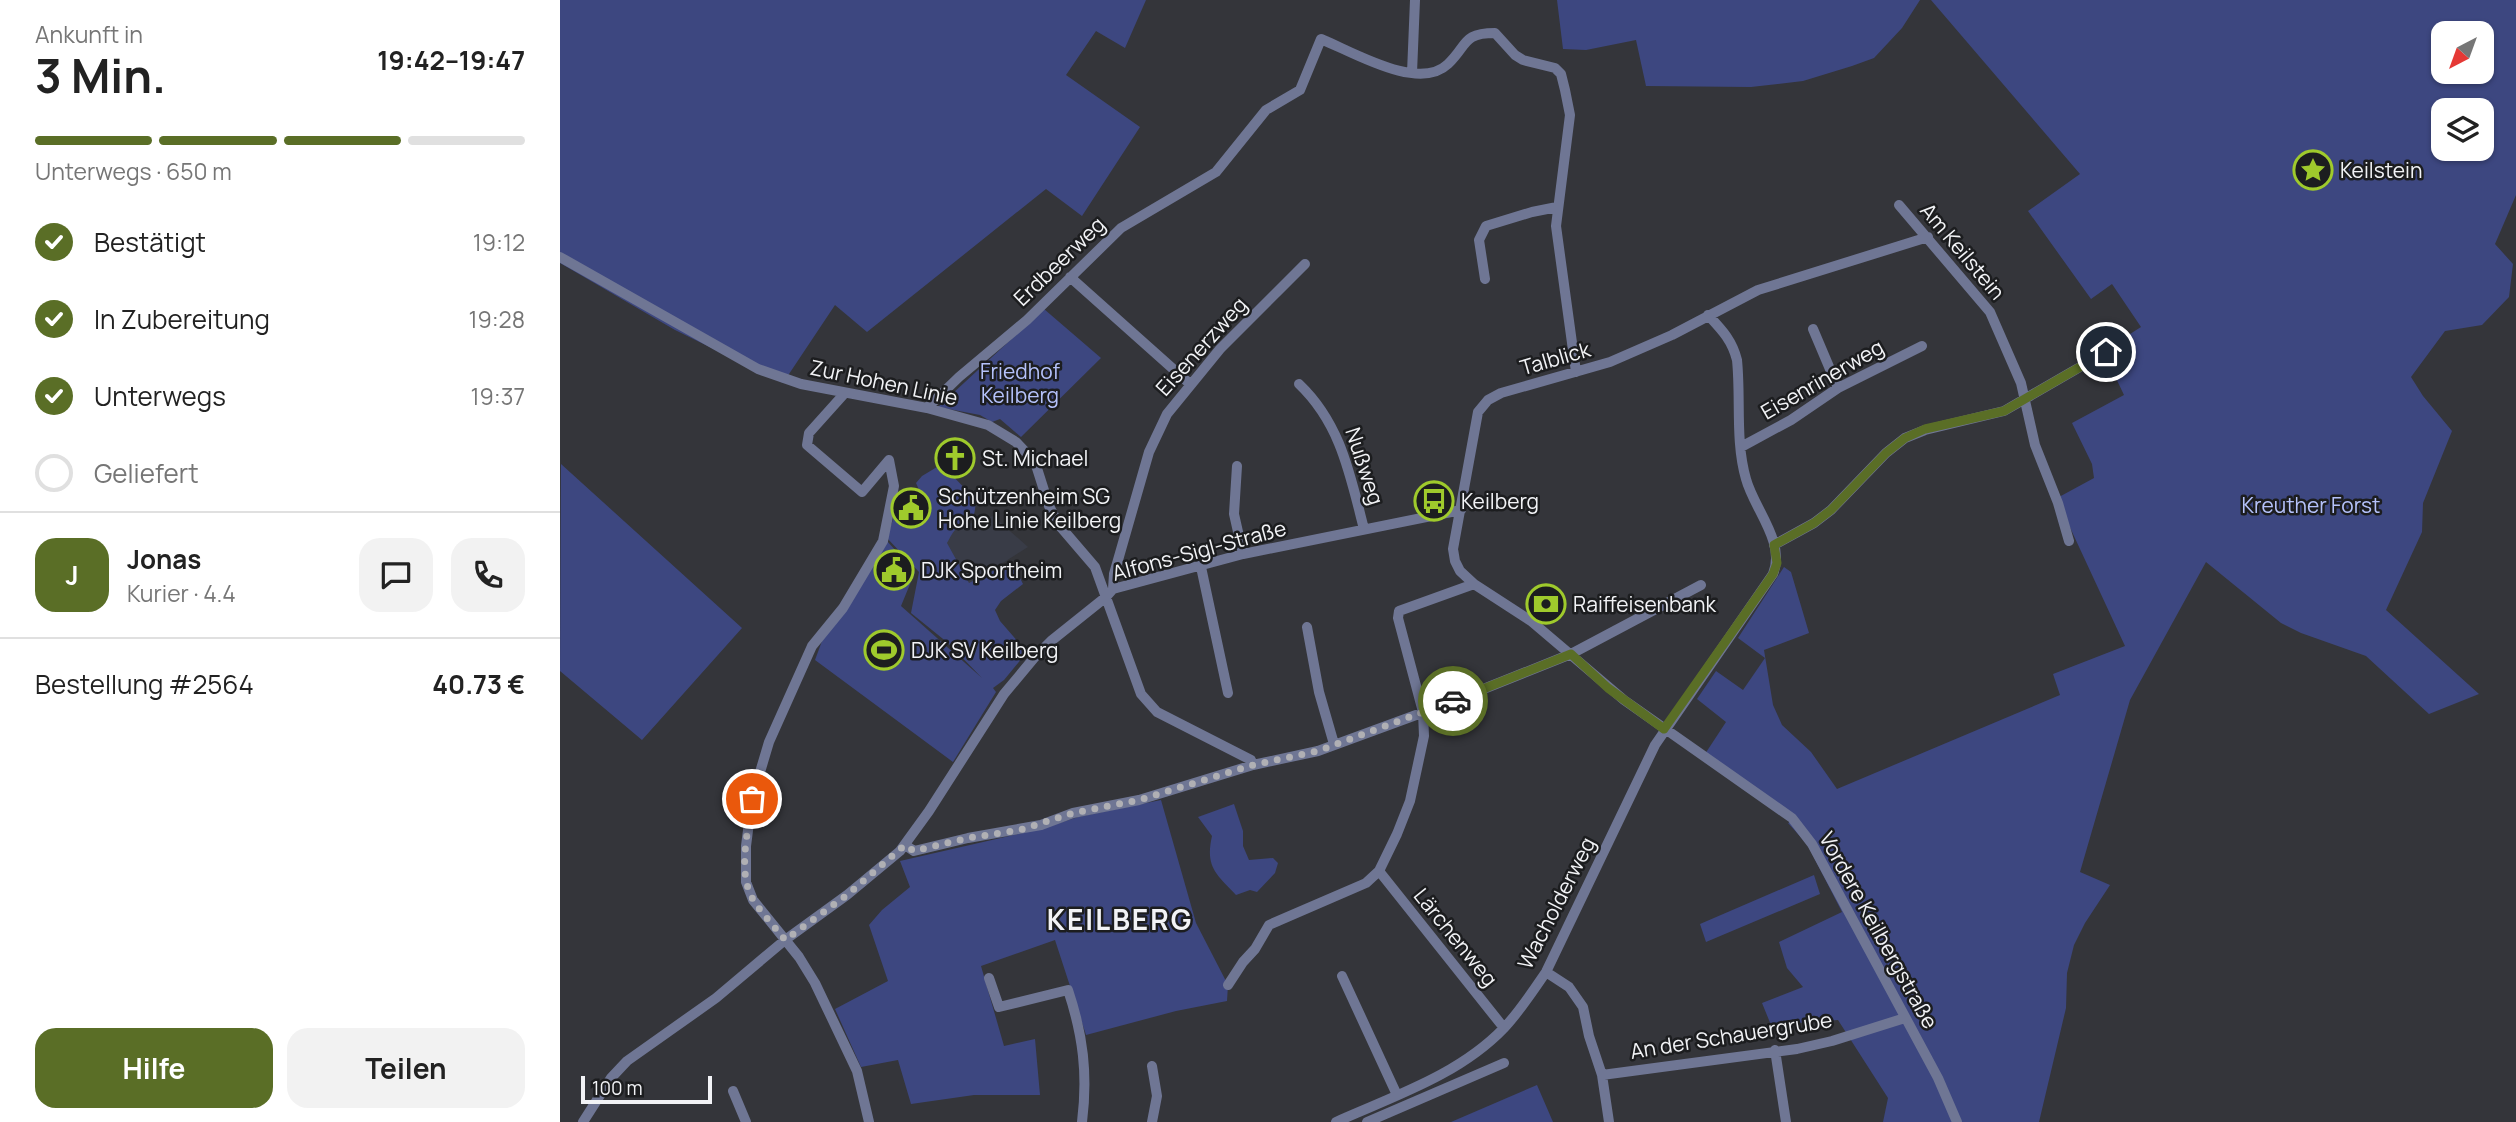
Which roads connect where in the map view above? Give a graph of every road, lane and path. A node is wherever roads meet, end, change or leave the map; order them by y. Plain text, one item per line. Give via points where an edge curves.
1 (1416, 0) edge
2 (1412, 74) junction
3 (1899, 205) dead end
4 (1557, 208) junction
5 (1928, 237) junction
6 (560, 257) edge
7 (1306, 264) dead end
8 (1070, 277) junction
9 (1485, 279) dead end
10 (1708, 315) junction
11 (1813, 329) dead end
12 (1922, 346) dead end
13 (2106, 352) dead end
14 (1576, 372) junction
15 (1190, 384) junction
16 (1299, 384) dead end
17 (1838, 388) junction
18 (844, 394) junction
19 (2025, 401) junction
20 (927, 408) junction
21 (1741, 447) junction
22 (1237, 466) dead end
23 (1461, 510) junction
24 (1364, 529) junction
25 (2069, 541) dead end
26 (1774, 545) junction
27 (1243, 554) junction
28 (1201, 567) junction
29 (1474, 584) junction
30 (1701, 585) dead end
31 (1110, 593) junction
32 (1307, 627) dead end
33 (1571, 654) junction
34 (1228, 693) dead end
35 (1423, 712) junction
36 (1664, 729) junction
37 (1334, 744) junction
38 (1253, 765) junction
39 (903, 848) junction
40 (1379, 871) junction
41 (785, 940) junction
42 (1546, 972) junction
43 (1342, 976) dead end
44 (989, 978) dead end
45 (1228, 985) dead end
46 (1905, 1018) junction
47 (1504, 1028) junction
48 (1775, 1050) junction
49 (1504, 1063) dead end
50 (1152, 1066) dead end
51 (1602, 1075) junction
52 (733, 1091) dead end
53 (1397, 1095) junction
54 (583, 1122) edge
55 (746, 1122) edge
56 (869, 1122) edge
57 (1082, 1122) edge
58 (1152, 1122) edge
59 (1336, 1122) edge
60 (1367, 1122) edge
61 (1609, 1122) edge
62 (1786, 1122) edge
63 (1957, 1122) edge

1 - 2 street
2 - 4 street via 1443,68 1479,33 1495,33 1523,60 1555,68 1561,74 1570,115
2 - 8 street, Erdbeerweg via 1321,39 1300,90 1266,110 1216,172 1121,228
3 - 5 street, Am Keilstein
4 - 9 street via 1486,226 1479,240
4 - 14 street
5 - 10 street, Talblick via 1791,278
5 - 19 street, Am Keilstein via 1990,312
6 - 18 street, Zur Hohen Linie via 758,369
7 - 15 street, Eisenerzweg
8 - 15 street
8 - 20 street, Erdbeerweg
10 - 14 street, Talblick via 1641,349
10 - 21 street via 1726,334 1737,360
11 - 17 street
12 - 17 street, Eisenrinerweg
13 - 19 street
14 - 23 street, Talblick via 1502,393 1482,406
15 - 31 street, Eisenerzweg via 1167,414 1149,452
16 - 24 street, Nußweg via 1321,407 1337,434
17 - 21 street, Eisenrinerweg
18 - 20 street, Zur Hohen Linie
18 - 41 street via 809,433 807,445 862,492 889,460 894,486 883,541 843,608 812,646 769,742 752,799 746,882 753,900
19 - 25 street, Am Keilstein via 2035,445
19 - 26 street via 1905,438 1831,510
20 - 31 street, Zur Hohen Linie via 988,425 1016,442 1035,462 1059,525 1095,567
21 - 26 street via 1746,479
22 - 27 street via 1234,514
23 - 24 street, Alfons-Sigl-Straße
23 - 29 street, Talblick via 1455,561
24 - 27 street, Alfons-Sigl-Straße
26 - 36 street, Wacholderweg via 1777,563 1773,574
27 - 28 street, Alfons-Sigl-Straße
28 - 31 street, Alfons-Sigl-Straße
28 - 34 street
29 - 33 street, Talblick
29 - 35 street via 1399,611
30 - 33 street
31 - 38 street, Zur Hohen Linie via 1141,694 1149,704
31 - 39 street, Alfons-Sigl-Straße via 1034,657 1004,694
32 - 37 street
33 - 35 street
33 - 36 street, Vordere Keilbergstraße
35 - 37 street
35 - 40 street via 1424,736 1410,801
36 - 42 street, Wacholderweg
36 - 46 street, Vordere Keilbergstraße via 1792,818 1812,844
37 - 38 street
38 - 39 street via 1041,825 914,851
39 - 41 street, Alfons-Sigl-Straße
40 - 45 street via 1366,883 1269,925
40 - 47 street, Lärchenweg
41 - 54 street, Alfons-Sigl-Straße via 716,998 627,1061
41 - 56 street via 815,983 840,1033 857,1071
42 - 47 street, Wacholderweg
42 - 51 street via 1569,987 1583,1007
43 - 53 street
44 - 57 street via 999,1007 1068,990 1086,1066
46 - 48 street, An der Schauergrube via 1832,1041
46 - 63 street, Vordere Keilbergstraße
47 - 53 street, Wacholderweg via 1464,1061
48 - 51 street, An der Schauergrube
48 - 62 street
49 - 60 street
50 - 58 street via 1157,1096
51 - 61 street
52 - 55 street
53 - 59 street, Wacholderweg

